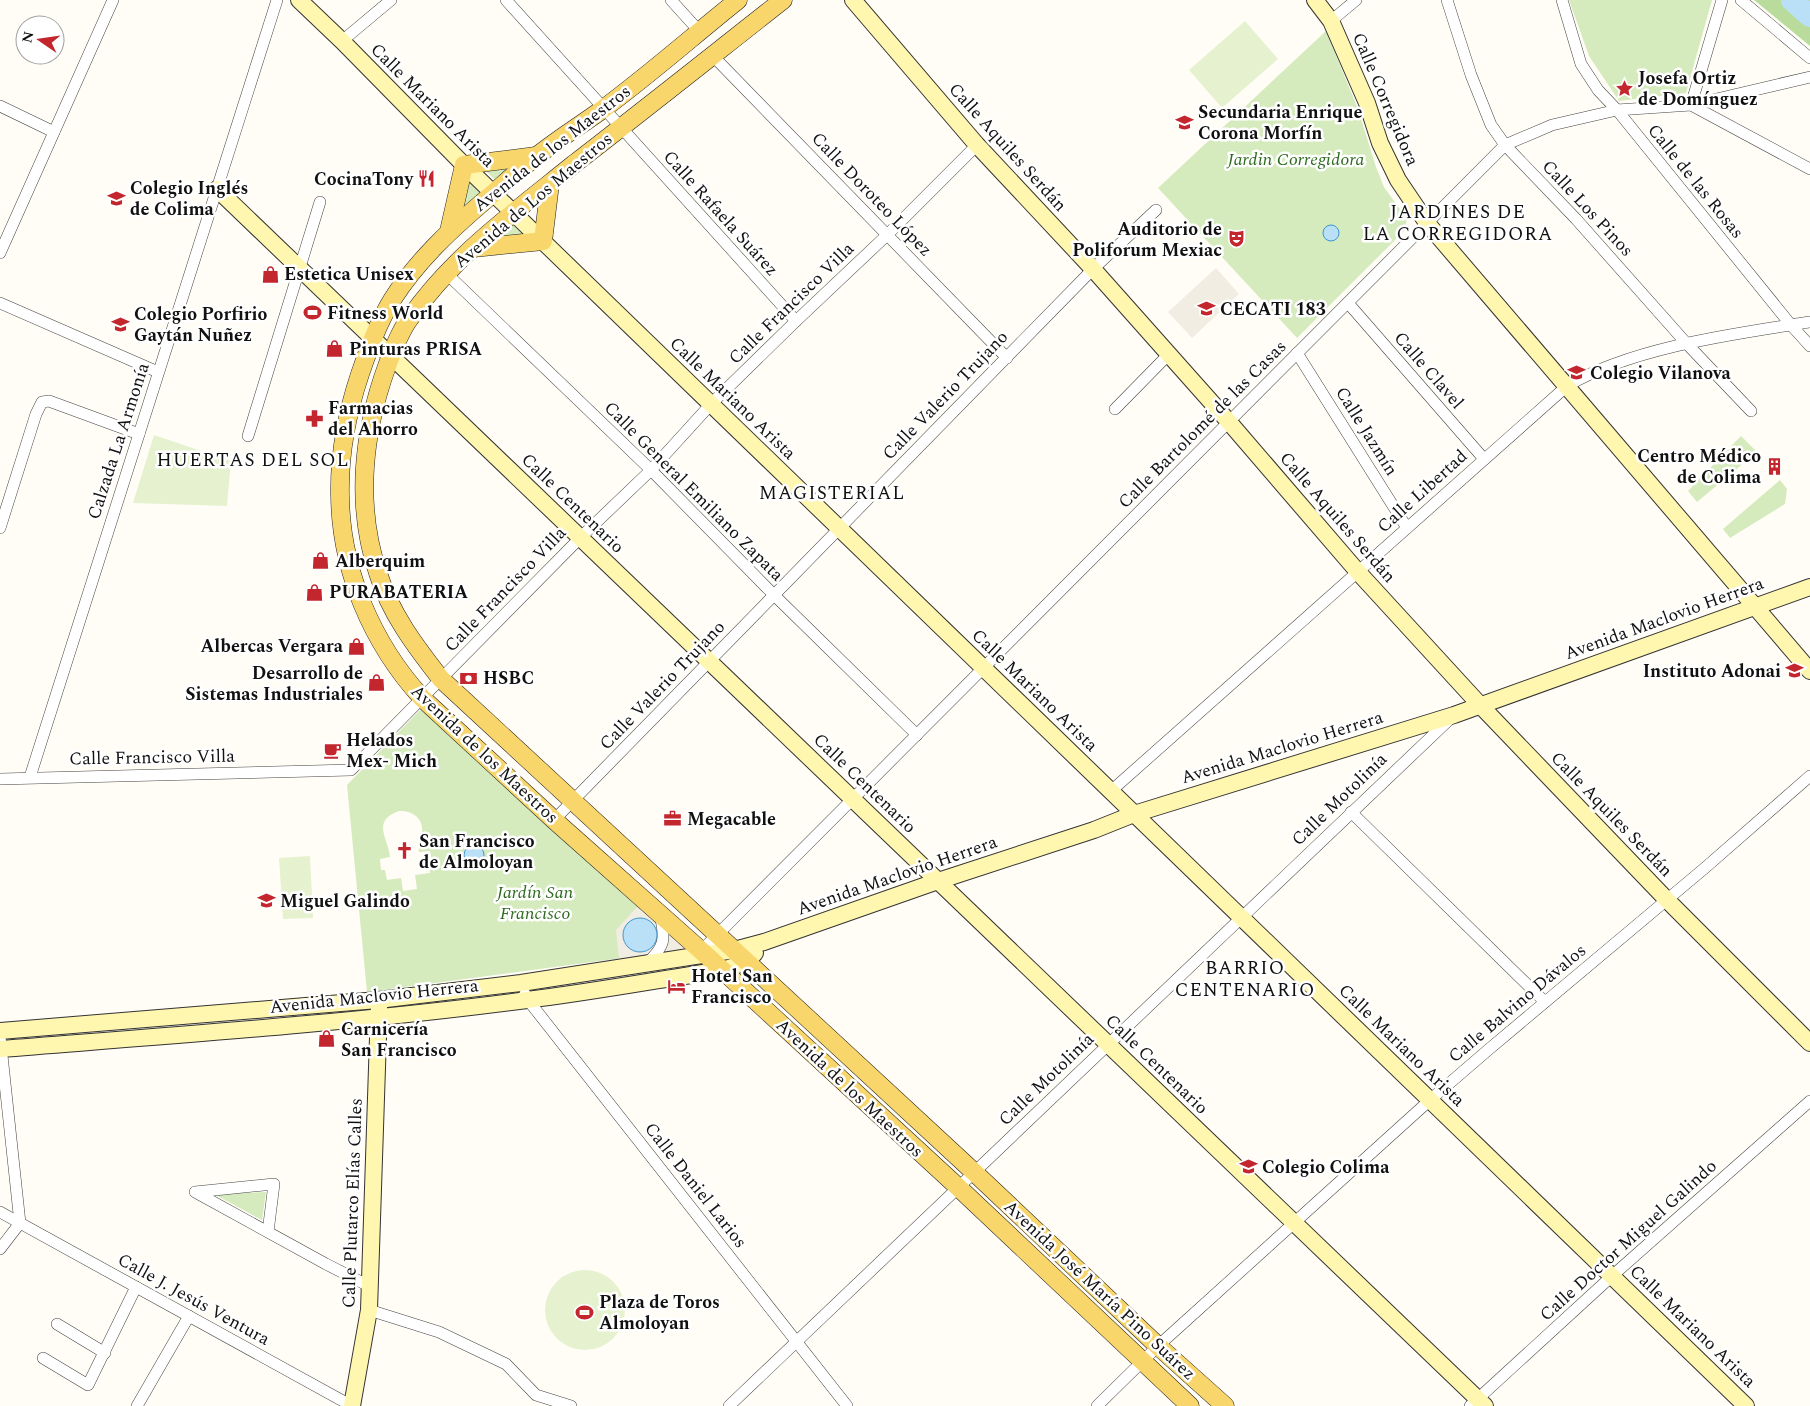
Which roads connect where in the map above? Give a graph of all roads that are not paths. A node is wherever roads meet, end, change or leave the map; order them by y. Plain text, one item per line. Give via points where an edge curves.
1 (113, 0) edge
2 (277, 0) edge
3 (299, 0) edge
4 (391, 0) edge
5 (506, 0) edge
6 (671, 0) edge
7 (738, 0) edge
8 (783, 0) edge
9 (853, 0) edge
10 (1315, 0) edge
11 (1356, 0) edge
12 (1447, 0) edge
13 (1562, 0) edge
14 (1722, 0) edge
15 (1740, 0) edge
16 (1332, 21) junction
17 (699, 31) junction
18 (342, 41) junction
19 (712, 55) junction
20 (1810, 58) edge
21 (1810, 77) edge
22 (1691, 105) junction
23 (0, 106) edge
24 (604, 108) junction
25 (1617, 110) junction
26 (621, 128) junction
27 (54, 132) junction
28 (977, 145) junction
29 (1506, 145) junction
30 (536, 156) junction
31 (464, 165) junction
32 (1810, 169) edge
33 (550, 184) junction
34 (217, 189) junction
35 (493, 194) junction
36 (320, 202) dead end
37 (1156, 210) dead end
38 (513, 212) junction
39 (0, 223) edge
40 (1428, 223) junction
41 (11, 228) junction
42 (449, 231) junction
43 (887, 235) junction
44 (543, 241) junction
45 (474, 248) junction
46 (0, 253) edge
47 (300, 269) junction
48 (1093, 269) junction
49 (446, 272) junction
50 (1348, 302) junction
51 (0, 303) edge
52 (796, 321) junction
53 (1810, 322) edge
54 (1791, 325) junction
55 (372, 338) junction
56 (1687, 344) junction
57 (1810, 346) edge
58 (1297, 353) junction
59 (1168, 354) junction
60 (391, 356) junction
61 (1006, 358) junction
62 (158, 372) junction
63 (1567, 386) junction
64 (712, 404) junction
65 (1115, 409) dead end
66 (1751, 410) dead end
67 (1229, 422) junction
68 (139, 434) junction
69 (248, 436) dead end
70 (1484, 460) junction
71 (651, 470) junction
72 (0, 528) edge
73 (839, 528) junction
74 (1407, 528) junction
75 (580, 538) junction
76 (1358, 572) junction
77 (1810, 587) edge
78 (774, 595) junction
79 (1755, 606) junction
80 (709, 662) junction
81 (984, 668) junction
82 (1810, 670) edge
83 (441, 679) junction
84 (422, 698) junction
85 (1480, 704) junction
86 (1454, 715) junction
87 (917, 735) junction
88 (1810, 776) edge
89 (30, 777) junction
90 (0, 779) edge
91 (1111, 791) junction
92 (852, 799) junction
93 (573, 801) junction
94 (1351, 812) junction
95 (1134, 814) junction
96 (554, 820) junction
97 (938, 881) junction
98 (1666, 900) junction
99 (659, 913) junction
100 (1241, 917) junction
101 (718, 934) junction
102 (764, 942) junction
103 (734, 950) junction
104 (704, 953) junction
105 (747, 962) junction
106 (646, 964) junction
107 (722, 970) junction
108 (521, 983) junction
109 (528, 1000) junction
110 (1544, 1002) junction
111 (379, 1008) junction
112 (185, 1016) junction
113 (0, 1031) edge
114 (187, 1034) junction
115 (1810, 1043) edge
116 (1108, 1044) junction
117 (0, 1045) edge
118 (1430, 1100) junction
119 (1810, 1101) edge
120 (975, 1173) junction
121 (959, 1188) junction
122 (0, 1212) edge
123 (20, 1223) junction
124 (1294, 1223) junction
125 (268, 1232) junction
126 (0, 1249) edge
127 (1612, 1276) junction
128 (370, 1286) junction
129 (136, 1287) junction
130 (369, 1310) junction
131 (189, 1316) junction
132 (57, 1324) dead end
133 (797, 1342) junction
134 (1158, 1346) junction
135 (105, 1353) junction
136 (44, 1358) dead end
137 (1143, 1362) junction
138 (1478, 1404) edge
139 (137, 1406) edge
140 (352, 1406) edge
141 (571, 1406) edge
142 (729, 1406) edge
143 (847, 1406) edge
144 (1097, 1406) edge
145 (1190, 1406) edge
146 (1225, 1406) edge
147 (1746, 1406) edge

1 - 27 street
2 - 34 street, Calzada La Armonía
3 - 18 street, Calle Mariano Arista
4 - 18 street
5 - 24 street
6 - 17 street
7 - 17 main road, Avenida de los Maestros
8 - 19 main road, Avenida de Los Maestros
9 - 28 street, Calle Aquiles Serdán
10 - 16 street, Calle Corregidora
11 - 16 street
12 - 29 street, Calle Los Pinos via 1491,125
13 - 25 street, Calle de las Rosas via 1581,64 1598,90
14 - 22 street
15 - 20 street
16 - 40 street, Calle Corregidora via 1367,102 1380,143 1398,180
17 - 24 main road, Avenida de los Maestros
18 - 31 street, Calle Mariano Arista
19 - 26 main road, Avenida de Los Maestros
19 - 43 street, Calle Doroteo López
21 - 22 street, Calle Bartolomé de las Casas
22 - 25 street, Calle Bartolomé de las Casas
22 - 32 street
23 - 27 street
24 - 26 street, Calle Rafaela Suárez
24 - 30 main road, Avenida de los Maestros
25 - 29 street, Calle Bartolomé de las Casas via 1552,125
25 - 54 street, Calle de las Rosas
26 - 33 main road, Avenida de Los Maestros
26 - 52 street, Calle Rafaela Suárez
27 - 41 street
28 - 43 street, Calle Francisco Villa
28 - 48 street, Calle Aquiles Serdán
29 - 40 street, Calle Bartolomé de las Casas
29 - 56 street, Calle Los Pinos
30 - 31 main road
30 - 35 main road, Avenida de los Maestros
31 - 35 street, Calle Mariano Arista
31 - 42 main road
33 - 38 main road, Avenida de Los Maestros
33 - 44 main road
34 - 47 street, Calle Centenario
34 - 62 street, Calzada La Armonía
35 - 38 street, Calle Mariano Arista
35 - 42 main road, Avenida de los Maestros
36 - 47 street
37 - 48 street, Calle Valerio Trujano
38 - 44 street, Calle Mariano Arista
38 - 45 main road, Avenida de Los Maestros
39 - 41 street
40 - 50 street, Calle Bartolomé de las Casas
40 - 63 street, Calle Corregidora
41 - 46 street
42 - 55 main road, Avenida de los Maestros via 392,300
43 - 52 street, Calle Francisco Villa
43 - 61 street, Calle Doroteo López
44 - 45 main road
44 - 64 street, Calle Mariano Arista
45 - 49 main road, Avenida de Los Maestros
47 - 55 street, Calle Centenario
47 - 69 street
48 - 59 street, Calle Aquiles Serdán
48 - 61 street, Calle Valerio Trujano
49 - 60 main road, Avenida de Los Maestros via 408,320
49 - 71 street, Calle General Emiliano Zapata
50 - 58 street, Calle Bartolomé de las Casas
50 - 70 street, Calle Clavel
51 - 62 street
52 - 64 street, Calle Francisco Villa
53 - 54 street, Calle Libertad
54 - 56 street, Calle Libertad
54 - 57 street, Calle de las Rosas
55 - 60 street, Calle Centenario
55 - 84 main road, Avenida de los Maestros via 349,405 340,474 340,513 358,595 379,641 406,681
56 - 63 street, Calle Libertad via 1635,357 1584,376
56 - 66 street, Calle Los Pinos
58 - 67 street, Calle Bartolomé de las Casas
58 - 74 street, Calle Jazmín
59 - 65 street
59 - 67 street, Calle Aquiles Serdán
60 - 75 street, Calle Centenario
60 - 83 main road, Avenida de Los Maestros via 377,394 368,438 363,479 366,522 378,574 394,611
61 - 73 street, Calle Valerio Trujano
62 - 68 street, Calzada La Armonía
63 - 70 street, Calle Libertad
63 - 79 street, Calle Corregidora
64 - 71 street, Calle Francisco Villa
64 - 73 street, Calle Mariano Arista
67 - 76 street, Calle Aquiles Serdán
67 - 81 street, Calle Bartolomé de las Casas
68 - 72 street via 49,401 42,402
68 - 89 street, Calzada La Armonía
70 - 74 street, Calle Libertad
71 - 75 street, Calle Francisco Villa
71 - 78 street, Calle General Emiliano Zapata
73 - 78 street, Calle Valerio Trujano
73 - 81 street, Calle Mariano Arista
74 - 76 street, Calle Libertad
75 - 80 street, Calle Centenario
75 - 83 street, Calle Francisco Villa
76 - 85 street, Calle Aquiles Serdán
76 - 91 street, Calle Libertad
77 - 79 street, Avenida Maclovio Herrera
78 - 80 street, Calle Valerio Trujano
78 - 87 street, Calle General Emiliano Zapata
79 - 82 street, Calle Corregidora
79 - 85 street, Avenida Maclovio Herrera
80 - 92 street, Calle Centenario
80 - 93 street, Calle Valerio Trujano
81 - 87 street, Calle Bartolomé de las Casas
81 - 91 street, Calle Mariano Arista
83 - 84 street, Calle Francisco Villa
83 - 93 main road, Avenida de Los Maestros
84 - 89 street, Calle Francisco Villa via 351,770
84 - 96 main road, Avenida de los Maestros
85 - 86 street, Avenida Maclovio Herrera
85 - 98 street, Calle Aquiles Serdán
86 - 94 street, Calle Motolinía
86 - 95 street, Avenida Maclovio Herrera
87 - 92 street, Calle Bartolomé de las Casas
88 - 98 street, Calle Balvino Dávalos
89 - 90 street, Calle Francisco Villa
91 - 95 street, Calle Mariano Arista
92 - 97 street, Calle Centenario
92 - 101 street, Calle Bartolomé de las Casas
93 - 96 street, Calle Valerio Trujano
93 - 101 main road, Avenida de los Maestros
94 - 100 street, Calle Motolinía
94 - 110 street
95 - 97 street, Avenida Maclovio Herrera
95 - 100 street, Calle Mariano Arista
96 - 99 main road, Avenida de los Maestros
97 - 102 street, Avenida Maclovio Herrera
97 - 116 street, Calle Centenario
98 - 110 street, Calle Balvino Dávalos
98 - 115 street, Calle Aquiles Serdán
99 - 104 main road, Avenida de los Maestros
99 - 106 street via 664,936 662,948
100 - 116 street, Calle Motolinía
100 - 118 street, Calle Mariano Arista
101 - 103 main road, Avenida de los Maestros
101 - 104 street, Calle Bartolomé de las Casas
102 - 103 street, Avenida Maclovio Herrera
102 - 105 street
103 - 104 street, Avenida Maclovio Herrera
103 - 105 main road, Avenida de los Maestros
104 - 106 street, Avenida Maclovio Herrera
104 - 107 main road, Avenida de los Maestros
105 - 107 street, Avenida Maclovio Herrera
105 - 120 main road, Avenida de los Maestros
106 - 108 street, Avenida Maclovio Herrera
107 - 109 street, Avenida Maclovio Herrera
107 - 121 main road, Avenida de los Maestros
108 - 109 street, Calle Daniel Larios
108 - 111 street, Avenida Maclovio Herrera
109 - 111 street, Avenida Maclovio Herrera
109 - 133 street, Calle Daniel Larios
110 - 118 street, Calle Balvino Dávalos
111 - 112 street, Avenida Maclovio Herrera
111 - 114 street, Avenida Maclovio Herrera
111 - 128 street, Calle Plutarco Elías Calles
112 - 113 street, Avenida Maclovio Herrera
112 - 114 street
114 - 117 street, Avenida Maclovio Herrera
116 - 120 street, Calle Motolinía
116 - 124 street, Calle Centenario
117 - 123 street
118 - 124 street, Calle Balvino Dávalos
118 - 127 street, Calle Mariano Arista
119 - 127 street, Calle Doctor Miguel Galindo
120 - 121 street, Calle Motolinía
120 - 134 main road, Avenida José María Pino Suárez
121 - 133 street, Calle Motolinía
121 - 137 main road, Avenida José María Pino Suárez
122 - 123 street, Calle J. Jesús Ventura
123 - 126 street
123 - 129 street, Calle J. Jesús Ventura
124 - 134 street, Calle Balvino Dávalos
124 - 138 street, Calle Centenario
125 - 125 street via 203,1196 195,1192 274,1184
125 - 128 street
127 - 138 street, Calle Doctor Miguel Galindo
127 - 147 street, Calle Mariano Arista
128 - 130 street, Calle Plutarco Elías Calles
129 - 131 street, Calle J. Jesús Ventura
129 - 135 street
130 - 140 street, Calle Plutarco Elías Calles
130 - 141 street via 447,1336 506,1364 536,1395
131 - 139 street
131 - 140 street, Calle J. Jesús Ventura
132 - 135 street
133 - 142 street, Calle Motolinía
133 - 143 street, Calle Daniel Larios
134 - 137 street, Calle Balvino Dávalos
134 - 146 main road, Avenida José María Pino Suárez
135 - 136 street via 88,1385
137 - 144 street, Calle Balvino Dávalos
137 - 145 main road, Avenida José María Pino Suárez

